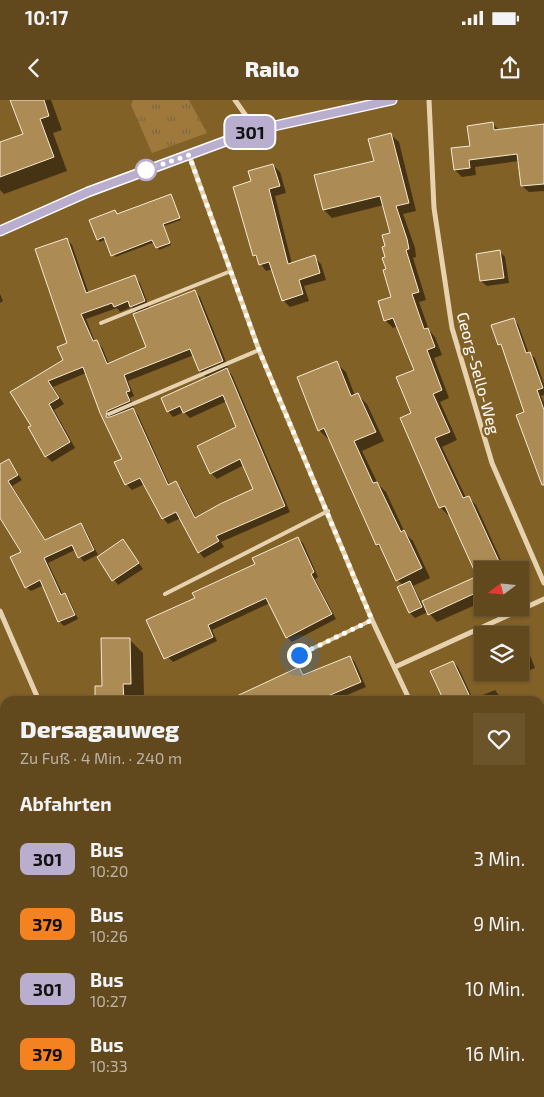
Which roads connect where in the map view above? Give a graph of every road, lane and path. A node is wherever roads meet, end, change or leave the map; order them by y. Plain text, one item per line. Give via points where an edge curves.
1 (235, 100) edge
2 (392, 100) edge
3 (429, 100) edge
4 (256, 130) junction
5 (189, 155) junction
6 (0, 231) edge
7 (231, 271) junction
8 (101, 323) dead end
9 (259, 350) junction
10 (108, 414) dead end
11 (328, 511) junction
12 (544, 583) edge
13 (165, 594) dead end
14 (544, 599) edge
15 (0, 611) edge
16 (372, 620) junction
17 (299, 655) dead end
18 (395, 667) junction
19 (37, 696) edge
20 (408, 696) edge

1 - 4 street
2 - 4 street
3 - 12 street, Georg-Sello-Weg via 434,208 452,328 492,463
4 - 5 street
5 - 6 street via 88,192
5 - 7 street
7 - 8 lane
7 - 9 street
9 - 10 lane
9 - 11 street
11 - 13 lane
11 - 16 street
14 - 18 street
15 - 19 street
16 - 17 lane
16 - 18 street
18 - 20 street

